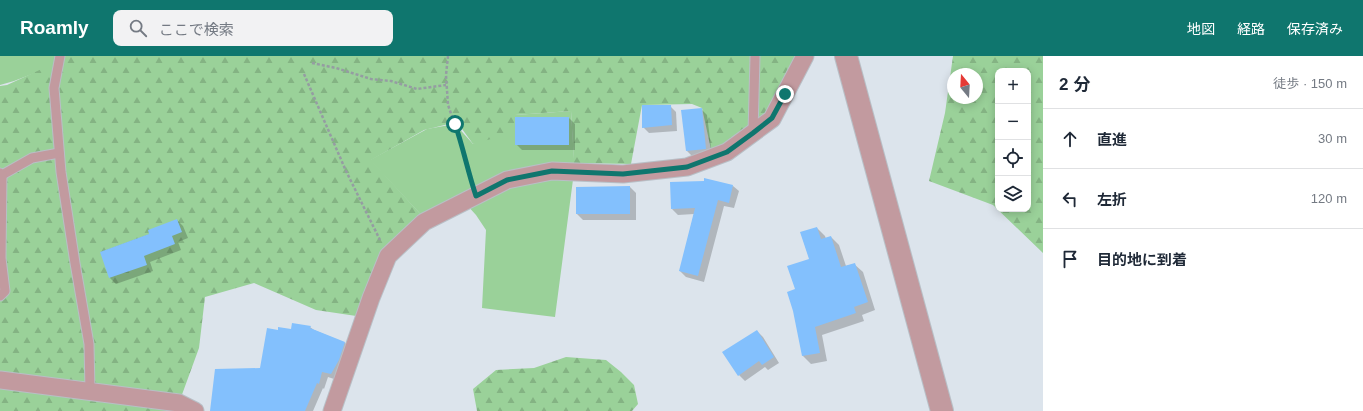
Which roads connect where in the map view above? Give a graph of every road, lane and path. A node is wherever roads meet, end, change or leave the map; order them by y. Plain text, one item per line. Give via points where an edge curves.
1 (60, 56) edge
2 (448, 56) edge
3 (805, 56) edge
4 (846, 56) edge
5 (755, 57) edge
6 (312, 63) dead end
7 (304, 74) dead end
8 (446, 85) junction
9 (753, 133) junction
10 (59, 153) junction
11 (1, 174) edge
12 (476, 196) junction
13 (388, 256) junction
14 (0, 296) edge
15 (0, 380) edge
16 (90, 391) junction
17 (196, 411) edge
18 (332, 411) edge
19 (942, 411) edge

1 - 10 lane via 54,88
2 - 8 path
3 - 9 street via 772,118
4 - 19 street
5 - 9 lane
6 - 8 path via 417,89
7 - 13 path via 346,171
8 - 12 path via 448,105 462,142
9 - 12 street via 727,152 687,167 623,174 552,171 507,180
10 - 11 lane via 32,158
10 - 16 lane via 72,248 90,344
11 - 14 lane via 1,258 5,291
12 - 13 street via 424,222
13 - 18 street
15 - 16 street
16 - 17 street via 179,403

